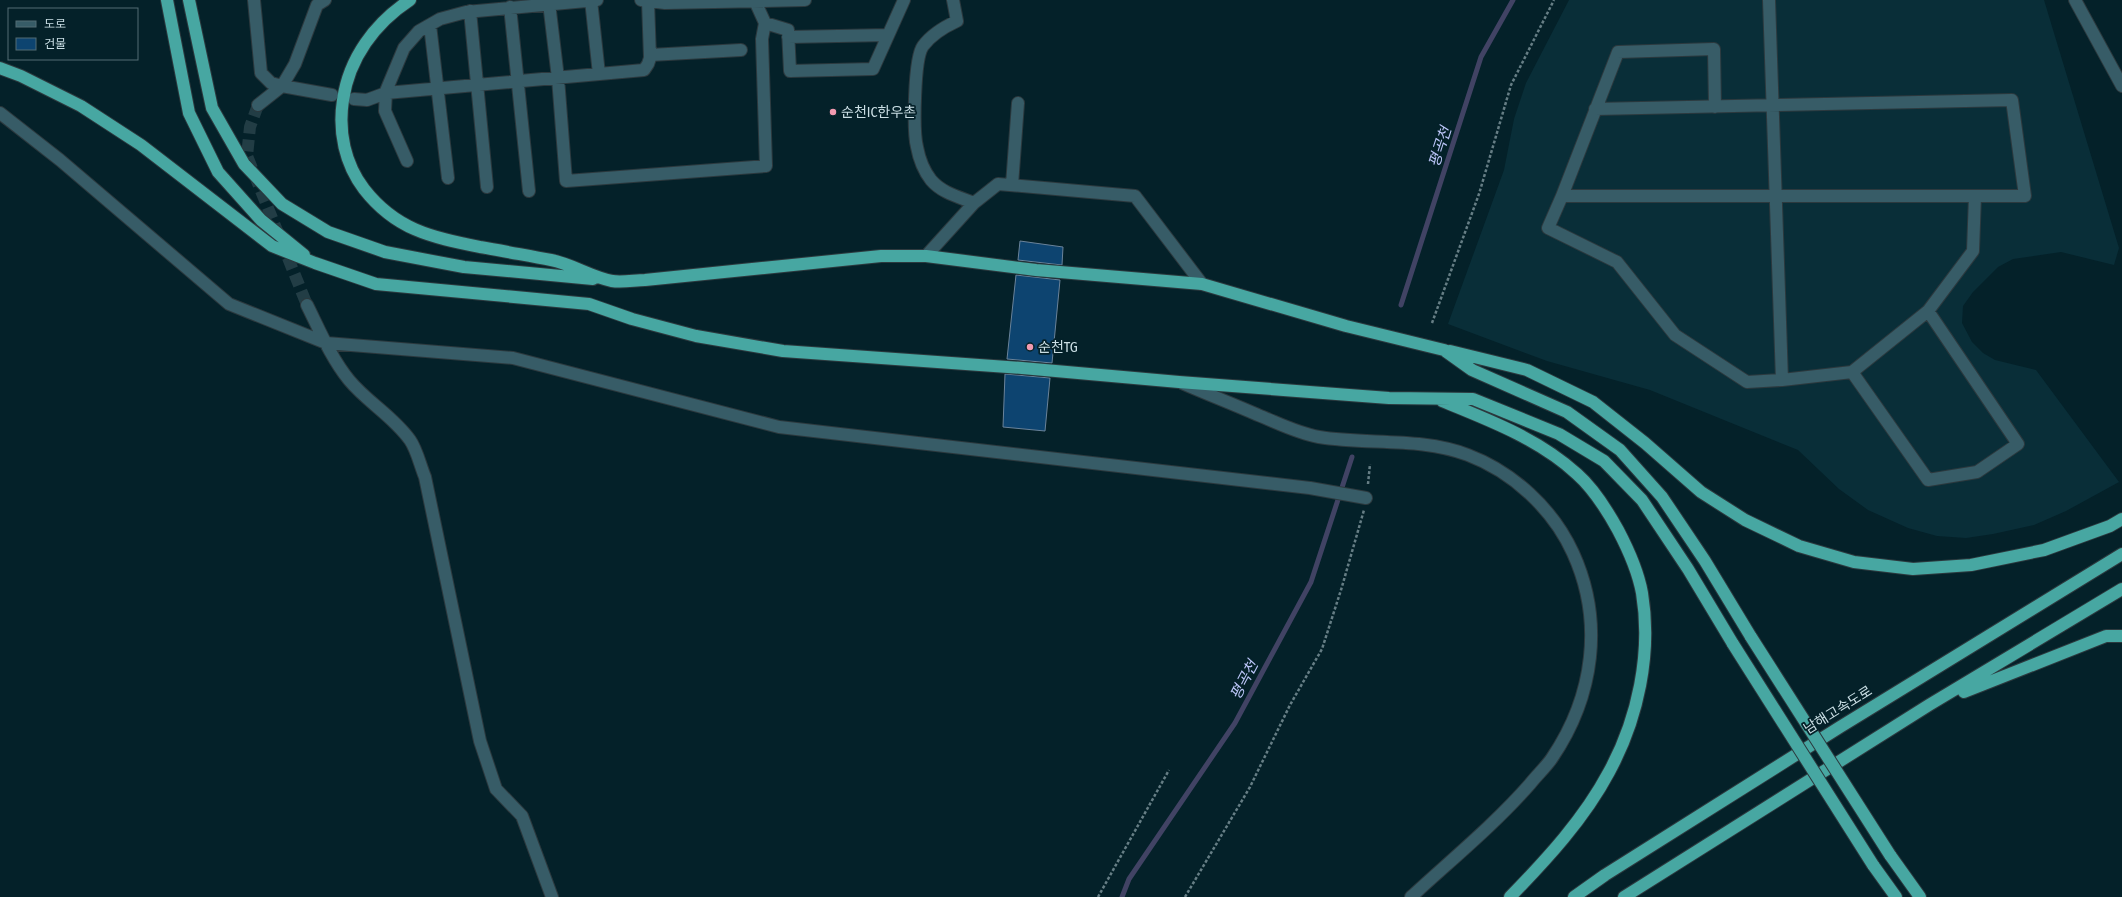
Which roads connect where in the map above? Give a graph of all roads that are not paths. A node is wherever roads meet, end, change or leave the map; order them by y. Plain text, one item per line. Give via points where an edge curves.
1 (167, 0) edge
2 (189, 0) edge
3 (254, 0) edge
4 (410, 0) edge
5 (590, 0) edge
6 (597, 0) edge
7 (644, 0) edge
8 (806, 0) edge
9 (904, 0) edge
10 (953, 0) edge
11 (1769, 0) edge
12 (2075, 0) edge
13 (755, 1) junction
14 (318, 2) edge
15 (549, 3) junction
16 (510, 7) junction
17 (470, 11) junction
18 (765, 23) junction
19 (430, 25) junction
20 (888, 34) junction
21 (788, 37) junction
22 (741, 50) dead end
23 (650, 55) junction
24 (0, 68) edge
25 (599, 74) junction
26 (558, 78) junction
27 (518, 82) junction
28 (478, 85) junction
29 (282, 86) junction
30 (2122, 86) edge
31 (438, 89) junction
32 (386, 94) junction
33 (332, 95) dead end
34 (354, 99) dead end
35 (1018, 103) dead end
36 (258, 105) tunnel mouth
37 (1772, 106) junction
38 (1715, 107) junction
39 (1595, 109) junction
40 (0, 113) edge
41 (407, 161) dead end
42 (448, 178) dead end
43 (1012, 185) junction
44 (487, 187) dead end
45 (529, 191) dead end
46 (1776, 195) junction
47 (1562, 196) junction
48 (1975, 196) junction
49 (974, 203) junction
50 (926, 256) junction
51 (315, 263) junction
52 (612, 281) junction
53 (1202, 284) junction
54 (307, 305) tunnel mouth
55 (1928, 311) junction
56 (326, 343) junction
57 (1444, 350) junction
58 (1852, 372) junction
59 (1782, 380) junction
60 (1179, 382) junction
61 (1435, 399) junction
62 (1366, 498) road end
63 (2122, 519) edge
64 (2122, 554) edge
65 (2122, 589) edge
66 (2122, 636) edge
67 (1929, 706) junction
68 (552, 897) edge
69 (1411, 897) edge
70 (1510, 897) edge
71 (1574, 897) edge
72 (1624, 897) edge
73 (1896, 897) edge
74 (1920, 897) edge

1 - 51 highway via 189,113 218,172 261,220
2 - 52 highway via 212,108 244,164 282,204 328,232 384,252 464,267
3 - 29 street via 261,73 271,83
4 - 52 highway via 383,21 369,37 356,57 344,90 341,110 342,131 347,158 357,180 380,208 415,230 437,238 554,261
5 - 6 street
5 - 15 street
5 - 25 street
7 - 13 street via 665,3
7 - 23 street
8 - 13 street
9 - 20 street
10 - 49 street via 957,21 932,37 922,48 918,62 914,123 916,147 923,168 932,181 943,191
11 - 37 street
12 - 30 street
13 - 18 street
14 - 29 street via 295,64
15 - 16 street
15 - 26 street
16 - 17 street
16 - 27 street
17 - 19 street via 440,19
17 - 28 street
18 - 21 street via 788,30
18 - 26 street via 762,40 766,166 566,181
19 - 31 street
19 - 32 street via 419,31 404,48
20 - 21 street
20 - 21 street via 873,69 790,71
22 - 23 street
23 - 25 street via 644,70
24 - 51 highway via 81,106 141,145 272,246
25 - 26 street
26 - 27 street
27 - 28 street
27 - 45 street
28 - 31 street
28 - 44 street
29 - 33 street
29 - 36 street
31 - 32 street
31 - 42 street
32 - 34 street via 367,100
32 - 41 street via 385,111
35 - 43 street
37 - 38 street
37 - 46 street
37 - 48 street via 2012,100 2025,196
38 - 39 street
38 - 39 street via 1714,49 1618,52
39 - 47 street
40 - 56 street via 60,160 230,304
43 - 49 street via 998,184
43 - 53 street via 1135,196
46 - 47 street
46 - 48 street
46 - 59 street
47 - 59 street via 1548,228 1617,262 1675,335 1747,382
48 - 55 street via 1973,252
49 - 50 street
50 - 52 highway via 880,256 645,280
50 - 53 highway via 1036,270
51 - 60 highway via 376,284 589,304 632,319 696,336 783,351
53 - 57 highway via 1346,326
54 - 56 street
55 - 58 street
55 - 58 street via 2018,444 1977,472 1928,480
56 - 62 street via 513,358 779,427 1310,488
56 - 68 street via 348,379 411,441 425,477 480,741 496,789 522,816
57 - 63 highway via 1527,370 1593,402 1701,492 1745,520 1799,546 1854,562 1913,569 1971,565 2044,550 2110,526
57 - 74 highway, bridge via 1472,370 1567,412 1620,450 1662,497 1890,855
58 - 59 street
60 - 61 highway via 1389,398
60 - 69 street via 1295,431 1319,436 1426,446 1481,460 1501,471 1540,505 1556,523 1578,564 1592,625 1592,657 1586,687 1574,720 1552,759 1513,804
61 - 70 highway via 1536,443 1577,474 1607,509 1628,550 1642,592 1646,635 1641,683 1625,737 1610,772 1582,816
61 - 73 highway, bridge via 1473,399 1559,434 1604,461 1642,500 1873,865
64 - 71 highway, 남해고속도로 via 1833,731
65 - 67 highway
66 - 67 highway via 2106,636
67 - 72 highway

